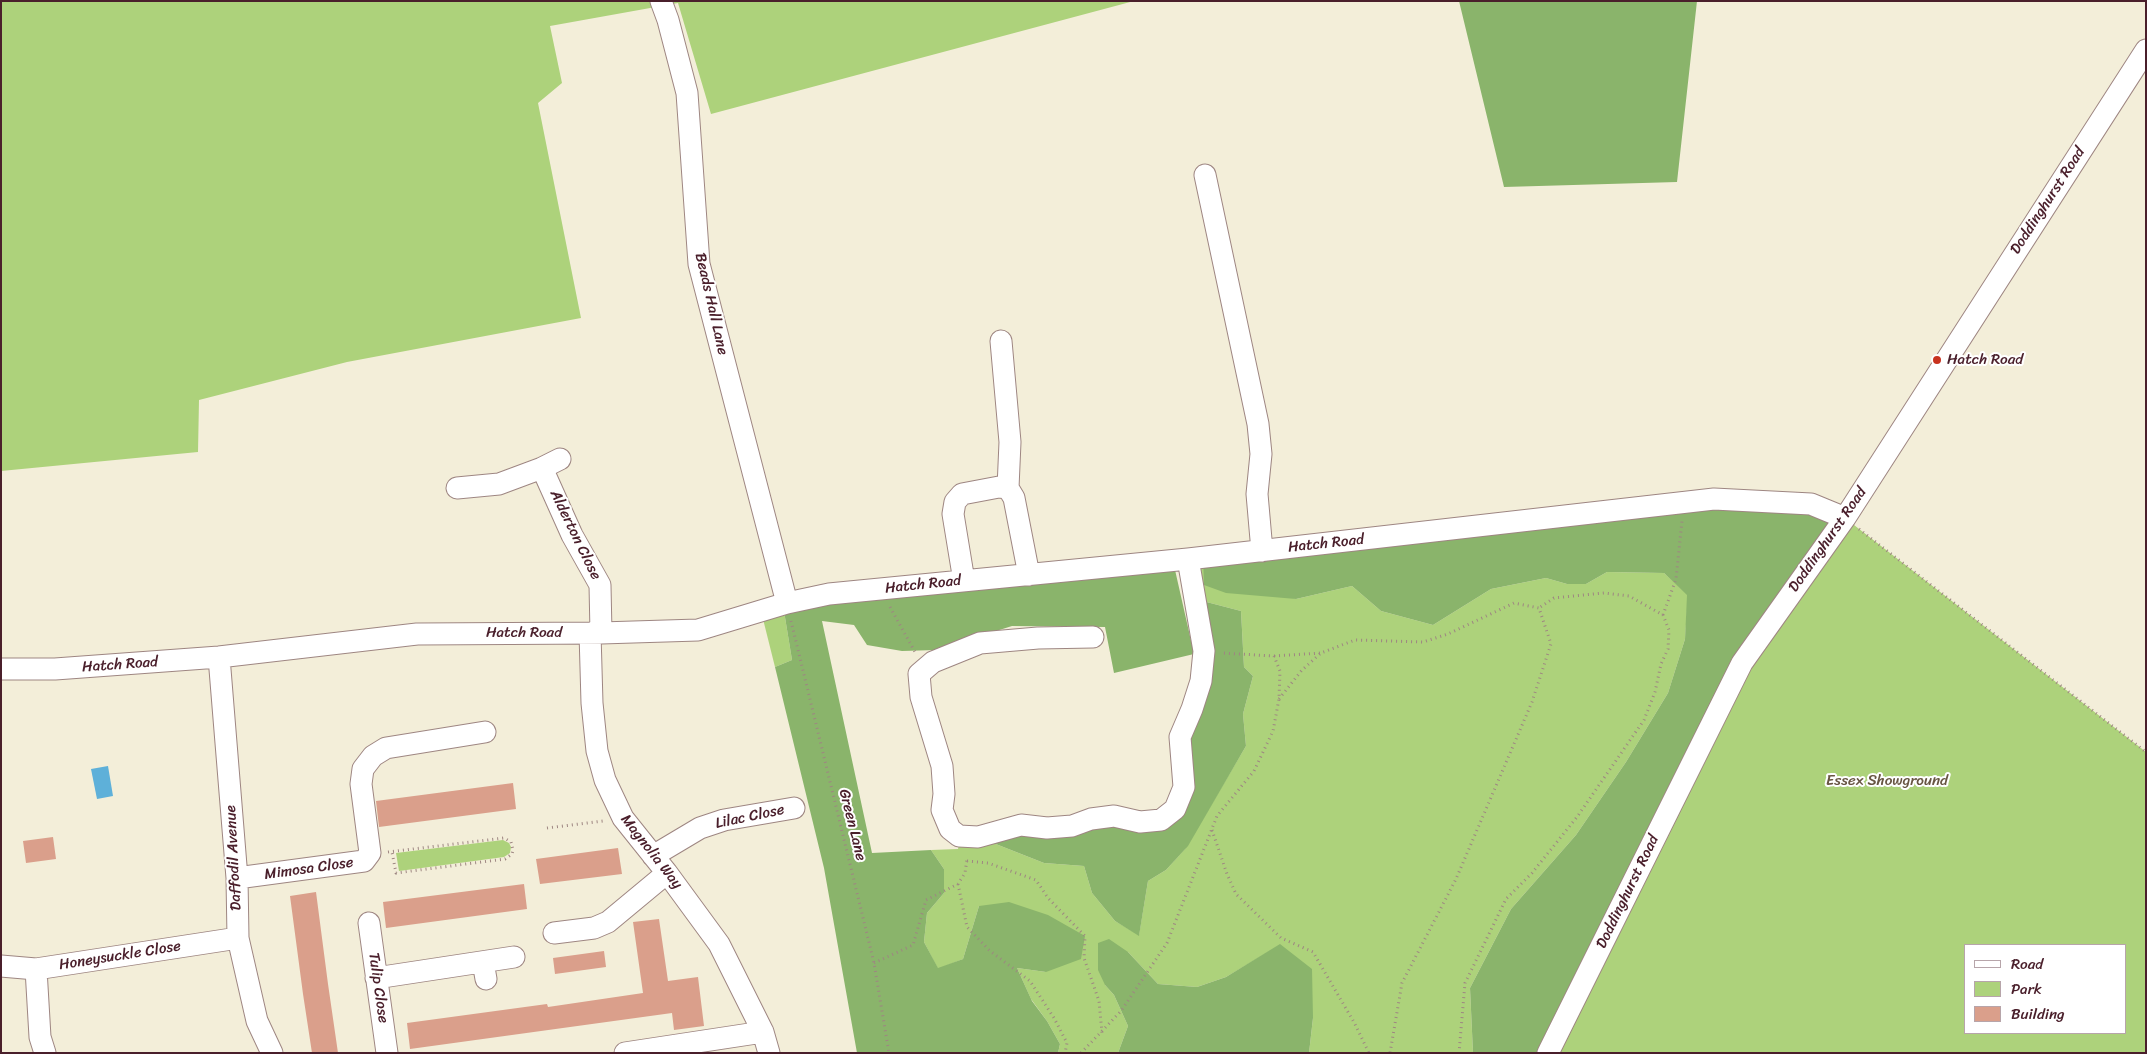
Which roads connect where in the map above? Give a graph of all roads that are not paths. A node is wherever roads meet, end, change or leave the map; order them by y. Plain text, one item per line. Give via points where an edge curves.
1 (660, 1) edge
2 (2146, 50) edge
3 (1205, 175) dead end
4 (1001, 341) dead end
5 (457, 488) dead end
6 (1008, 488) junction
7 (1845, 518) junction
8 (1262, 551) junction
9 (1188, 560) junction
10 (1030, 575) junction
11 (964, 581) junction
12 (787, 603) junction
13 (596, 633) junction
14 (1093, 637) dead end
15 (219, 658) junction
16 (1, 669) edge
17 (485, 732) dead end
18 (794, 808) dead end
19 (653, 856) junction
20 (667, 874) junction
21 (237, 878) junction
22 (369, 923) dead end
23 (554, 933) dead end
24 (238, 938) junction
25 (514, 956) dead end
26 (1, 966) edge
27 (36, 969) junction
28 (376, 978) junction
29 (763, 1032) junction
30 (45, 1053) edge
31 (272, 1053) edge
32 (387, 1053) edge
33 (625, 1053) edge
34 (769, 1053) edge
35 (1548, 1053) edge

1 - 12 street, Beads Hall Lane via 687,93 698,264
2 - 7 street, Doddinghurst Road
3 - 8 street via 1258,424 1257,494
4 - 6 street via 1010,442
5 - 13 street, Alderton Close via 499,484 551,464 572,535 600,586
6 - 10 street via 1017,510
6 - 11 street via 999,486 962,494 955,502
7 - 8 street, Hatch Road via 1811,504 1714,499
7 - 35 street, Doddinghurst Road via 1742,663
8 - 9 street, Hatch Road
9 - 10 street, Hatch Road
9 - 14 street via 1204,652 1201,681 1180,737 1184,787 1175,809 1162,820 1147,822 1114,816 1058,828 1021,825 978,837 959,836 950,829 942,810 942,766 920,697 919,674 933,662 980,643
10 - 11 street, Hatch Road
11 - 12 street, Hatch Road via 829,594
12 - 13 street, Hatch Road via 698,630
13 - 15 street, Hatch Road via 417,634
13 - 19 street, Magnolia Way via 592,703 597,751 605,780 623,818
15 - 16 street, Hatch Road
15 - 21 street, Daffodil Avenue
17 - 21 street, Mimosa Close via 386,748 372,756 364,769 361,784 370,852 364,861
18 - 19 street, Lilac Close via 724,820 700,828
19 - 20 street, Magnolia Way
20 - 23 street via 608,922 594,928
20 - 29 street, Magnolia Way via 719,944
21 - 24 street, Daffodil Avenue
22 - 28 street, Tulip Close
24 - 27 street, Honeysuckle Close
24 - 31 street, Daffodil Avenue via 256,1021
25 - 28 street via 484,970
26 - 27 street, Honeysuckle Close
27 - 30 street via 40,1037
28 - 32 street, Tulip Close
29 - 33 street
29 - 34 street, Magnolia Way

